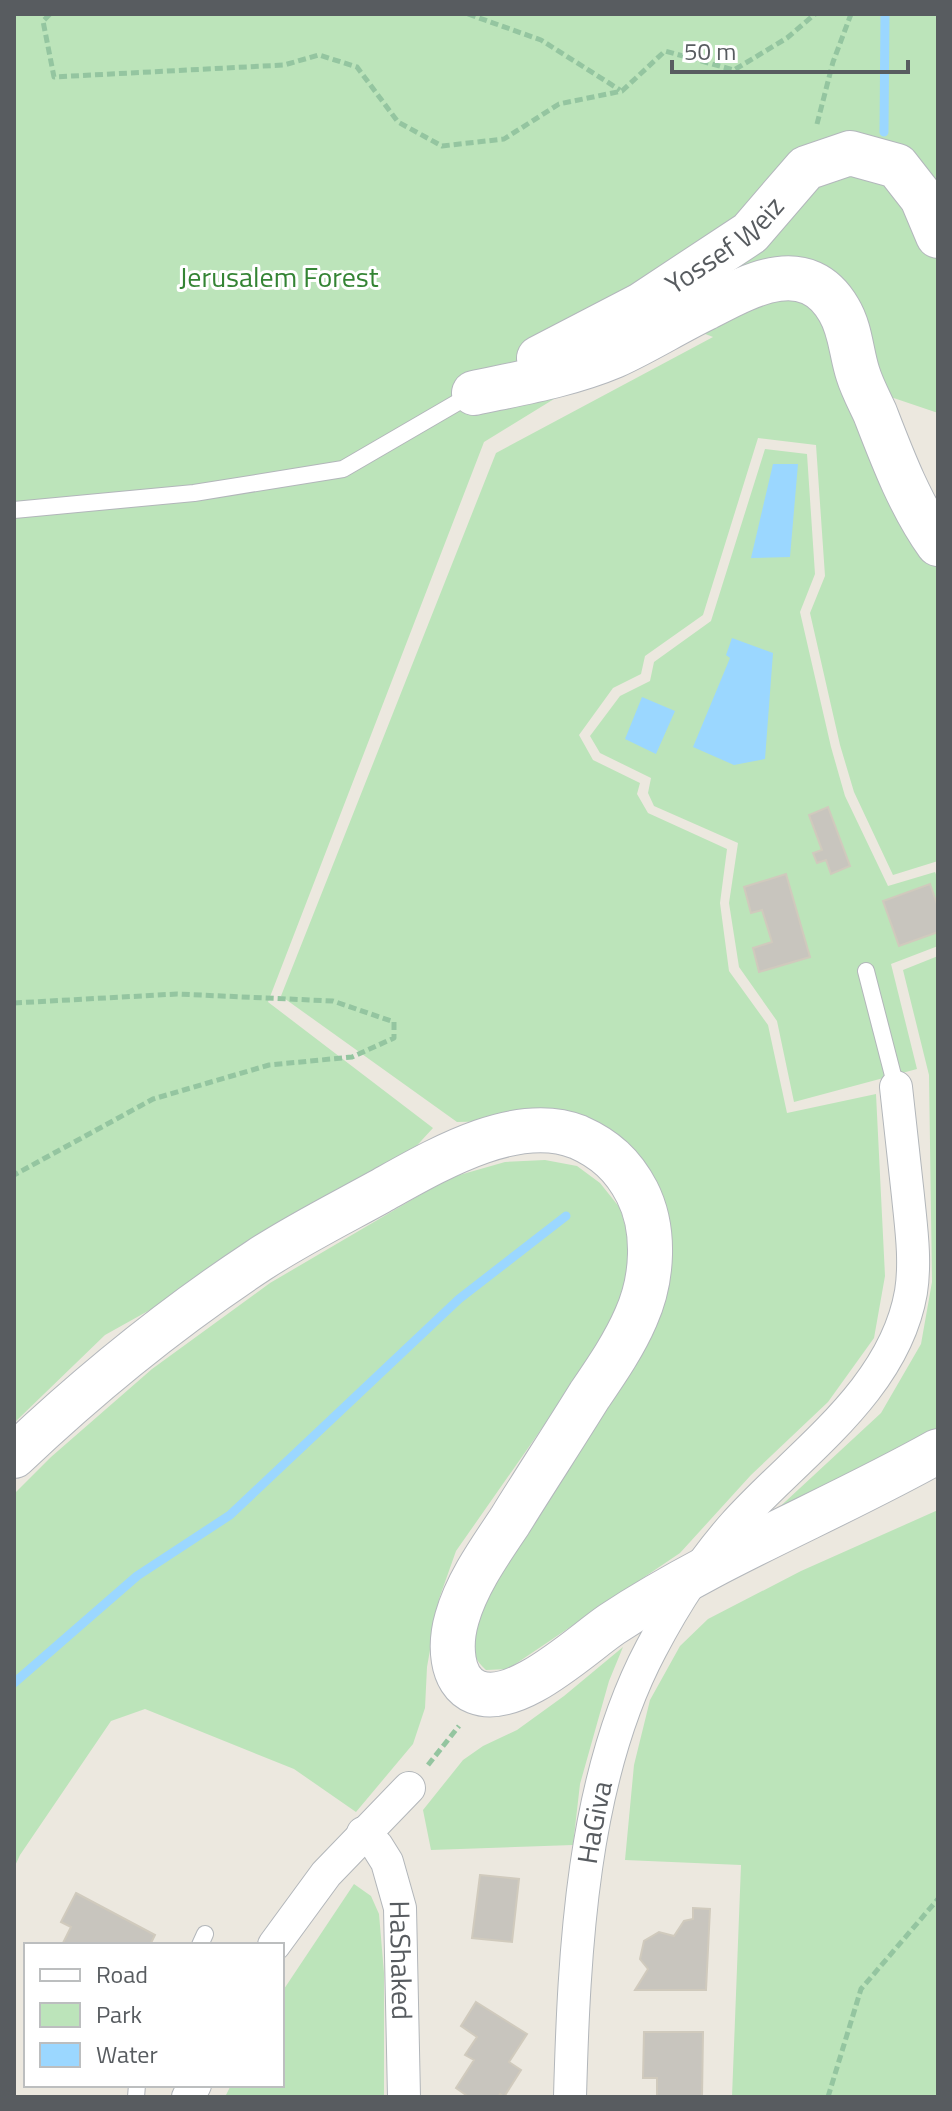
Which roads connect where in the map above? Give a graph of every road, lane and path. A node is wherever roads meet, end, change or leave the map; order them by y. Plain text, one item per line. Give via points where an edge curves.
1 (50, 14) edge
2 (468, 14) edge
3 (815, 14) edge
4 (851, 14) edge
5 (622, 91) junction
6 (806, 168) junction
7 (938, 236) edge
8 (474, 393) junction
9 (14, 510) edge
10 (938, 544) edge
11 (866, 971) dead end
12 (14, 1003) edge
13 (896, 1087) joint
14 (14, 1175) edge
15 (938, 1451) edge
16 (14, 1456) edge
17 (700, 1571) junction
18 (485, 1694) junction
19 (409, 1788) joint
20 (363, 1833) junction
21 (938, 1899) edge
22 (275, 1943) edge
23 (404, 2097) edge
24 (570, 2097) edge
25 (828, 2097) edge

1 - 5 path via 43,21 54,77 284,65 319,55 357,67 398,122 442,146 504,139 559,104
2 - 5 path via 541,40
3 - 5 path via 734,70 665,51
4 - 6 path
6 - 7 main road via 850,153 897,166 922,198
6 - 8 main road, Yossef Weiz via 750,233 641,305
8 - 9 lane via 343,469 194,493
8 - 10 main road via 571,372 616,355 754,284 805,281 830,297 840,311 882,433
11 - 13 lane
12 - 14 path via 177,994 333,1001 394,1022 394,1038 352,1057 269,1065 153,1099
13 - 17 street, HaGiva via 913,1245 911,1290 899,1334 848,1410 752,1506
15 - 17 main road
16 - 18 main road via 100,1378 210,1293 310,1229 431,1163 486,1140 532,1130 572,1135 603,1150 627,1173 643,1204 650,1239 648,1276 638,1314 619,1350 484,1562 458,1614 453,1640 457,1671 471,1690
17 - 18 main road via 530,1682
17 - 24 street, HaGiva via 649,1652 606,1766 583,1905
18 - 19 path
19 - 20 street
20 - 22 street via 312,1890
20 - 23 street, HaShaked via 383,1853 400,1908
21 - 25 path via 861,1989

